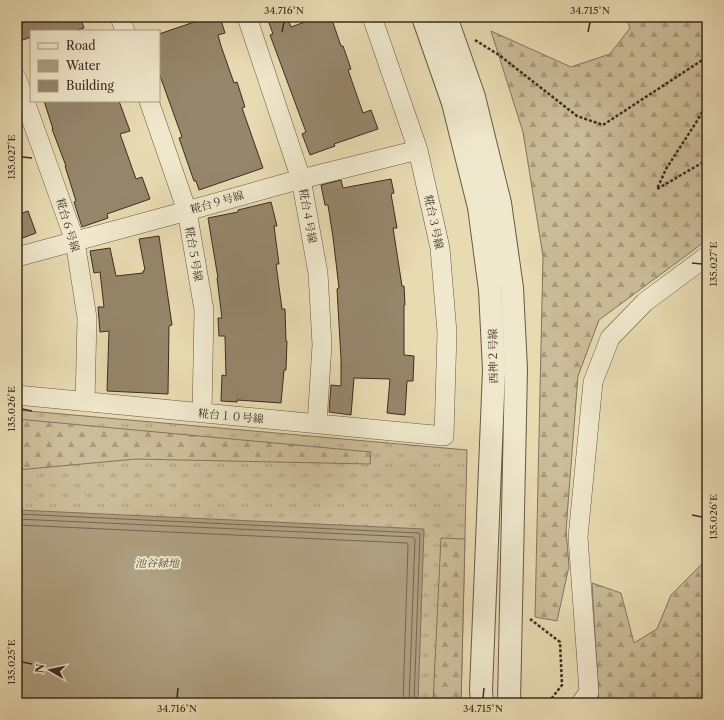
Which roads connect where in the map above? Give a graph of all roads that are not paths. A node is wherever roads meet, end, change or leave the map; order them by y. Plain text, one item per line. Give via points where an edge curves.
1 (120, 17) edge
2 (247, 17) edge
3 (372, 17) edge
4 (423, 17) edge
5 (446, 17) edge
6 (125, 30) edge
7 (17, 79) edge
8 (149, 102) edge
9 (418, 150) junction
10 (301, 179) junction
11 (186, 211) junction
12 (75, 241) junction
13 (707, 256) edge
14 (17, 257) edge
15 (17, 395) edge
16 (85, 402) junction
17 (202, 413) junction
18 (317, 424) junction
19 (444, 436) joint
20 (482, 703) edge
21 (509, 703) edge
22 (581, 703) edge

1 - 6 street
2 - 10 street, 糀台４号線
3 - 9 street, 糀台３号線
4 - 20 street, 西神２号線 via 453,103 479,207 490,290 494,370
5 - 21 street, 西神２号線 via 474,97 499,195 512,288 516,369
7 - 12 street, 糀台６号線
8 - 11 street, 糀台５号線
9 - 10 street, 糀台９号線
9 - 19 street, 糀台３号線 via 440,248 447,332
10 - 11 street, 糀台９号線
10 - 18 street, 糀台４号線 via 318,273 322,345
11 - 12 street, 糀台９号線
11 - 17 street, 糀台５号線 via 204,310
12 - 14 street, 糀台９号線
12 - 16 street, 糀台６号線 via 87,318
13 - 22 street via 645,302 610,338 593,382 578,537 590,692
15 - 16 street, 糀台１０号線
16 - 17 street, 糀台１０号線
17 - 18 street, 糀台１０号線
18 - 19 street, 糀台１０号線

